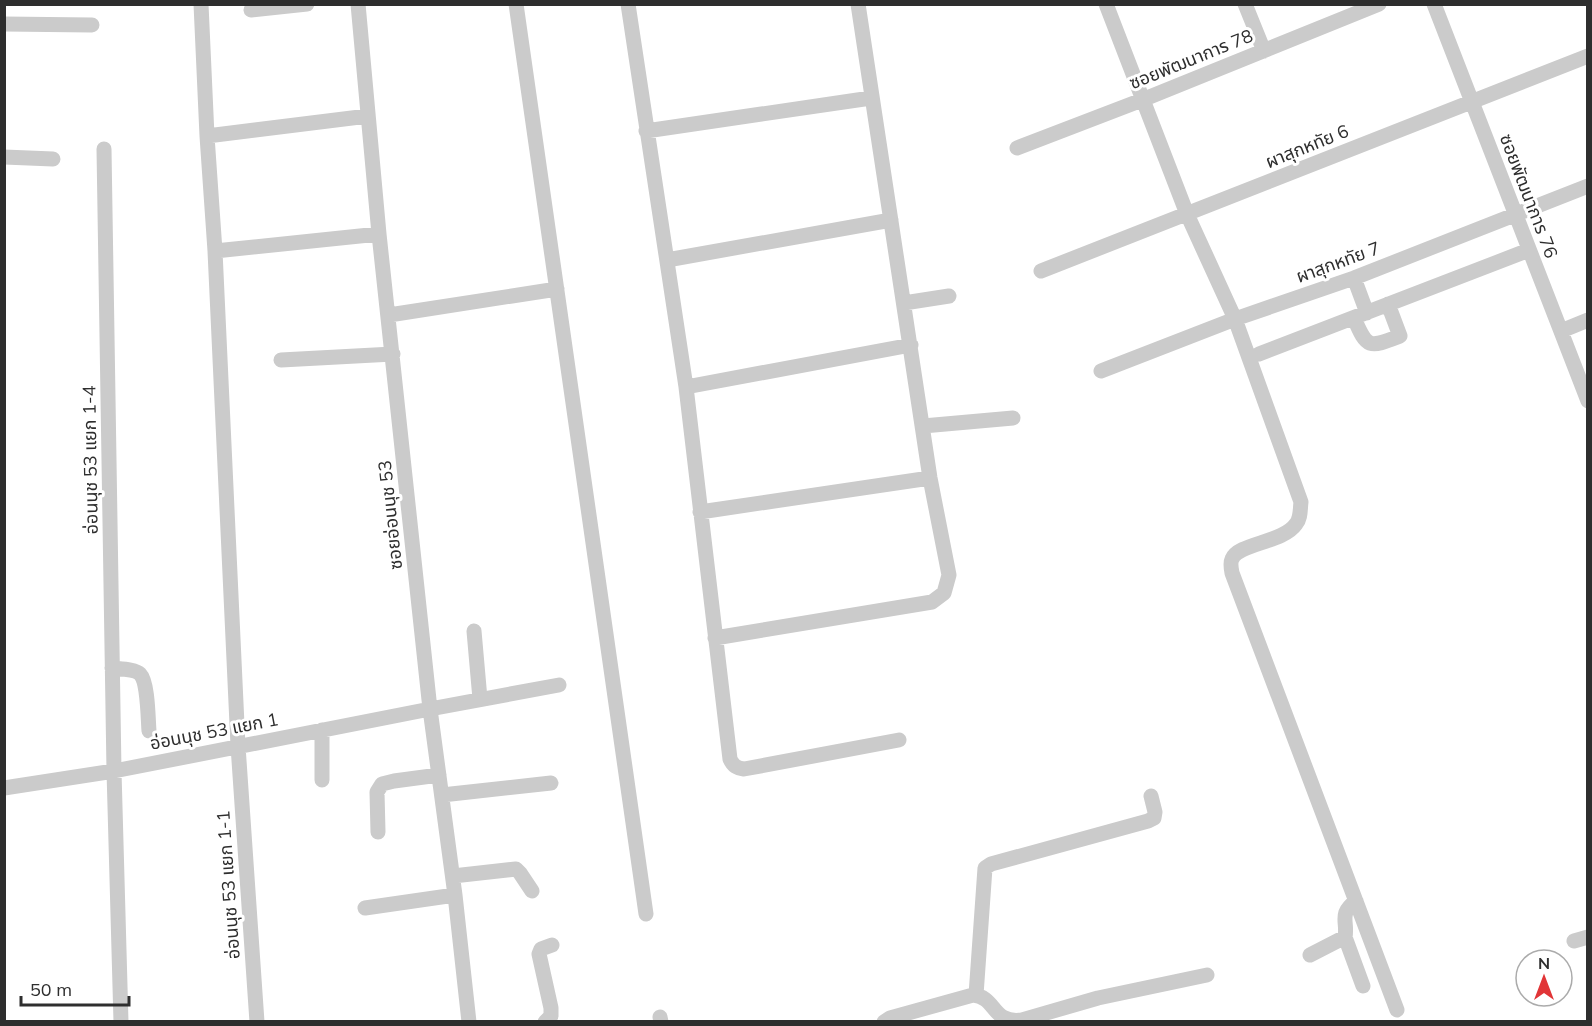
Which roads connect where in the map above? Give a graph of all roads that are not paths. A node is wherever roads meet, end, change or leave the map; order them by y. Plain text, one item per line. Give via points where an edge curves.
1 (201, 4) edge
2 (307, 4) edge
3 (358, 4) edge
4 (516, 4) edge
5 (628, 4) edge
6 (858, 4) edge
7 (1106, 4) edge
8 (1245, 4) edge
9 (1379, 4) edge
10 (1434, 4) edge
11 (251, 10) dead end
12 (4, 24) edge
13 (92, 25) dead end
14 (1264, 51) junction
15 (1587, 57) edge
16 (872, 98) junction
17 (1142, 100) junction
18 (1472, 101) junction
19 (368, 116) junction
20 (646, 131) junction
21 (207, 136) junction
22 (1017, 148) dead end
23 (104, 149) dead end
24 (4, 157) edge
25 (52, 159) dead end
26 (1587, 186) edge
27 (1187, 214) junction
28 (1515, 214) junction
29 (891, 220) junction
30 (379, 234) junction
31 (1529, 250) junction
32 (215, 251) junction
33 (667, 260) junction
34 (1041, 271) dead end
35 (1354, 278) junction
36 (557, 290) junction
37 (949, 296) dead end
38 (904, 303) junction
39 (1388, 304) junction
40 (388, 315) junction
41 (1360, 315) junction
42 (1235, 319) junction
43 (1587, 320) edge
44 (1561, 331) junction
45 (911, 345) junction
46 (393, 354) junction
47 (1259, 354) dead end
48 (281, 360) dead end
49 (1101, 371) dead end
50 (686, 387) junction
51 (1587, 401) edge
52 (1013, 418) dead end
53 (923, 426) junction
54 (930, 478) junction
55 (700, 512) junction
56 (474, 631) dead end
57 (715, 638) junction
58 (112, 668) junction
59 (559, 685) dead end
60 (480, 699) junction
61 (430, 709) junction
62 (149, 730) dead end
63 (322, 730) junction
64 (899, 740) dead end
65 (238, 746) junction
66 (114, 771) junction
67 (439, 775) junction
68 (322, 780) dead end
69 (551, 783) dead end
70 (4, 788) edge
71 (442, 795) junction
72 (1151, 796) dead end
73 (378, 832) dead end
74 (453, 876) junction
75 (532, 891) dead end
76 (455, 895) junction
77 (1356, 901) junction
78 (364, 908) dead end
79 (646, 914) dead end
80 (1344, 937) junction
81 (552, 945) dead end
82 (1310, 955) dead end
83 (1208, 975) dead end
84 (1363, 986) dead end
85 (976, 995) junction
86 (1397, 1010) dead end
87 (121, 1022) edge
88 (257, 1022) edge
89 (469, 1022) edge
90 (545, 1022) edge
91 (884, 1022) edge

1 - 21 street, อ่อนนุช 53 แยก 1-1
2 - 11 street
3 - 19 street, ซอยอ่อนนุช 53
4 - 36 street
5 - 20 street
6 - 16 street
7 - 17 street
8 - 14 street
9 - 14 street, ซอยพัฒนาการ 78
10 - 18 street, ซอยพัฒนาการ 76
12 - 13 street
14 - 17 street, ซอยพัฒนาการ 78
15 - 18 street, ผาสุกหทัย 6
16 - 20 street
16 - 29 street
17 - 22 street, ซอยพัฒนาการ 78
17 - 27 street
18 - 27 street, ผาสุกหทัย 6
18 - 28 street, ซอยพัฒนาการ 76
19 - 21 street
19 - 30 street, ซอยอ่อนนุช 53
20 - 33 street
21 - 32 street, อ่อนนุช 53 แยก 1-1
23 - 58 street, อ่อนนุช 53 แยก 1-4
24 - 25 street
26 - 28 street, ผาสุกหทัย 7
27 - 34 street, ผาสุกหทัย 6
27 - 42 street
28 - 31 street, ซอยพัฒนาการ 76
28 - 35 street, ผาสุกหทัย 7
29 - 33 street
29 - 38 street
30 - 32 street
30 - 40 street, ซอยอ่อนนุช 53
31 - 39 street
31 - 44 street, ซอยพัฒนาการ 76
32 - 65 street, อ่อนนุช 53 แยก 1-1
33 - 50 street
35 - 41 street
35 - 42 street, ผาสุกหทัย 7
36 - 40 street
36 - 79 street
37 - 38 street
38 - 45 street
39 - 41 street
39 - 41 street via 1400,336 1378,345 1369,344 1362,337
40 - 46 street, ซอยอ่อนนุช 53
41 - 47 street
42 - 49 street, ผาสุกหทัย 7
42 - 77 street via 1300,502 1300,515 1284,535 1239,550 1232,556 1232,573
43 - 44 street
44 - 51 street, ซอยพัฒนาการ 76
45 - 50 street
45 - 53 street
46 - 48 street
46 - 61 street, ซอยอ่อนนุช 53
50 - 55 street
52 - 53 street
53 - 54 street
54 - 55 street
54 - 57 street via 949,575 944,593 932,602
55 - 57 street
56 - 60 street
57 - 64 street via 730,759 738,768
58 - 62 street via 141,675
58 - 66 street, อ่อนนุช 53 แยก 1-4
59 - 60 street, อ่อนนุช 53 แยก 1
60 - 61 street, อ่อนนุช 53 แยก 1
61 - 63 street, อ่อนนุช 53 แยก 1
61 - 67 street, ซอยอ่อนนุช 53
63 - 65 street, อ่อนนุช 53 แยก 1
63 - 68 street
65 - 66 street, อ่อนนุช 53 แยก 1
65 - 88 street, อ่อนนุช 53 แยก 1-1
66 - 70 street, อ่อนนุช 53 แยก 1
66 - 87 street, อ่อนนุช 53 แยก 1-4
67 - 71 street, ซอยอ่อนนุช 53
67 - 73 street via 382,784 377,792
69 - 71 street
71 - 74 street, ซอยอ่อนนุช 53
72 - 85 street via 1155,812 1148,821 985,868
74 - 75 street via 516,869
74 - 76 street, ซอยอ่อนนุช 53
76 - 78 street
76 - 89 street, ซอยอ่อนนุช 53
77 - 80 street via 1344,916
77 - 86 street
80 - 82 street
80 - 84 street
81 - 90 street via 539,954 551,1008 551,1016
83 - 85 street via 1012,1021
85 - 91 street

